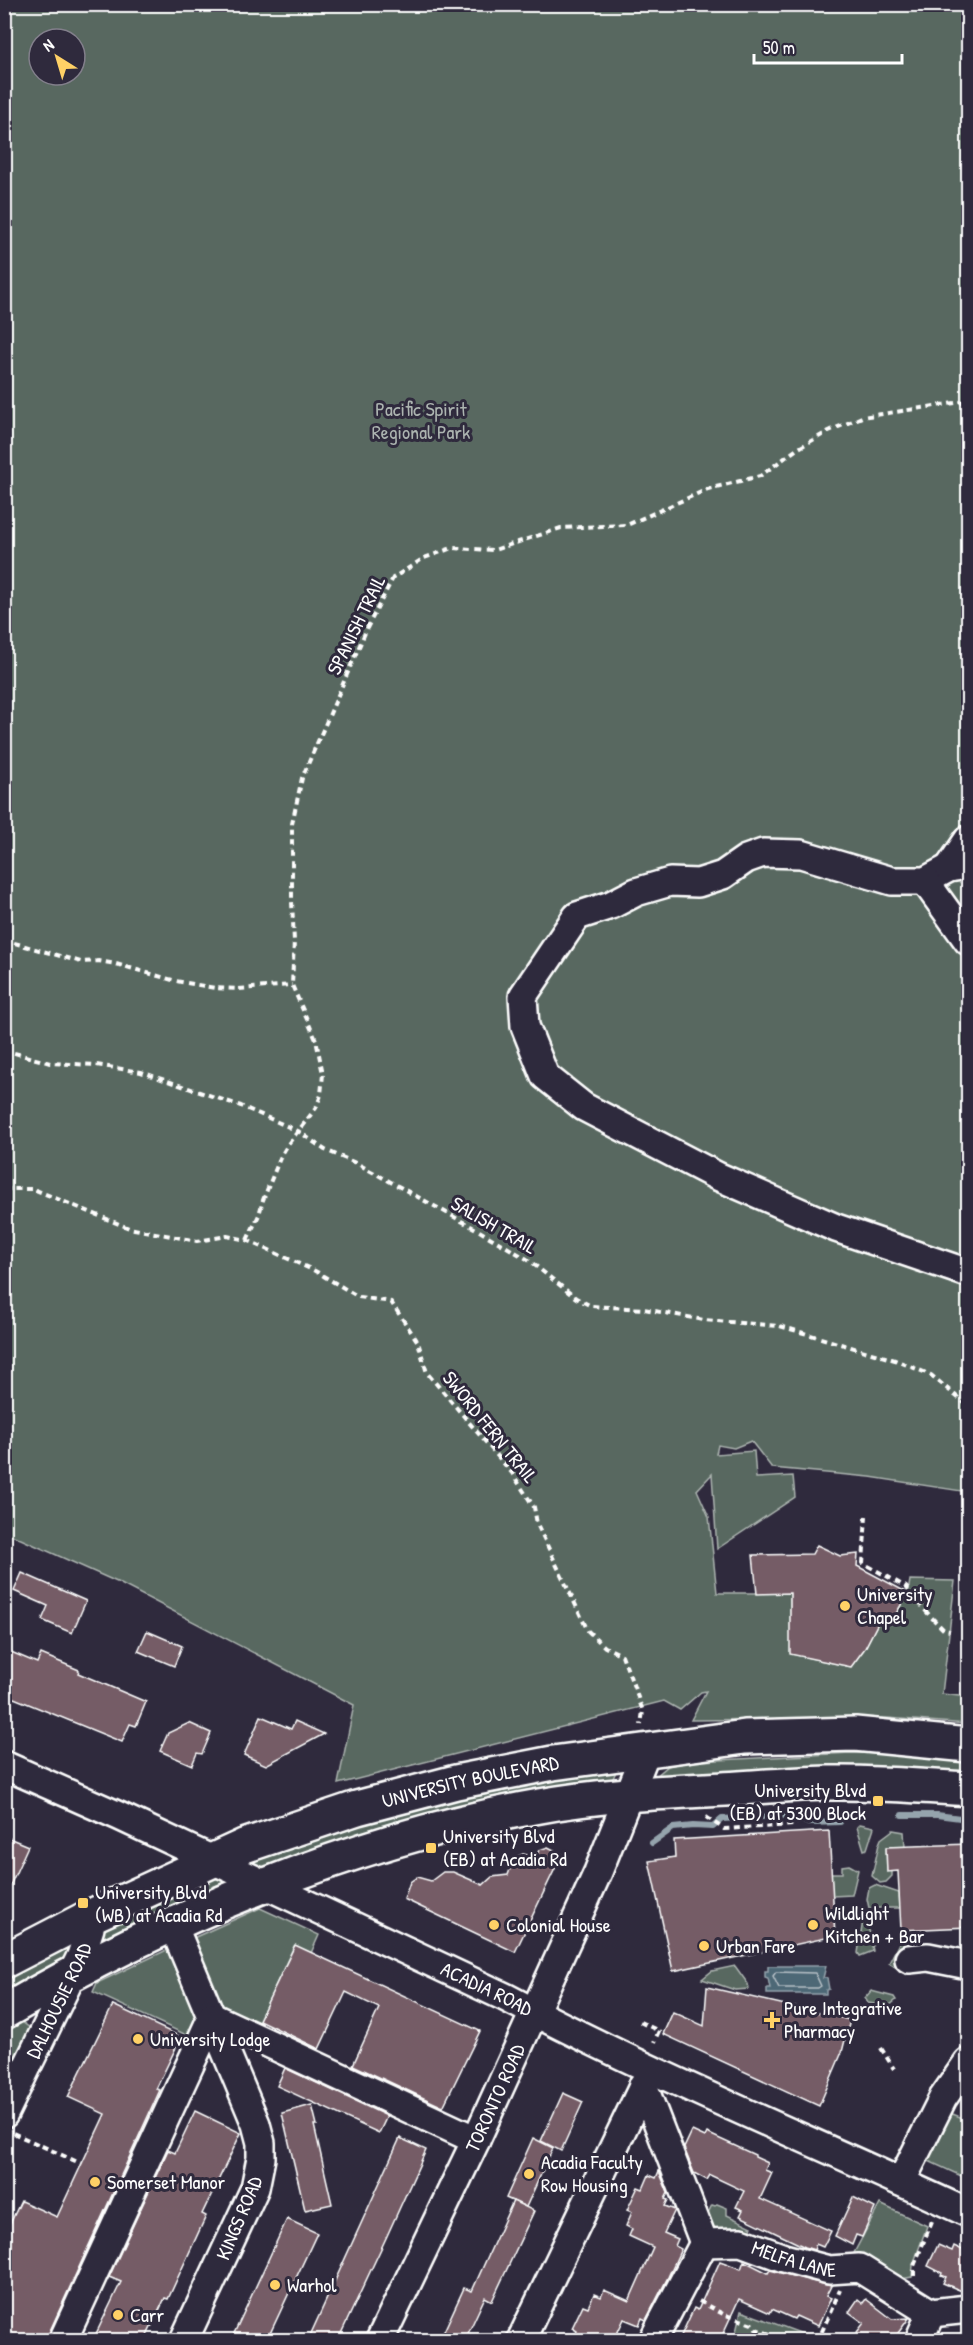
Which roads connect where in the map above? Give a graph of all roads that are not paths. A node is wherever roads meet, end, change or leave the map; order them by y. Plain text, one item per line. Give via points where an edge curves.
1 (969, 840) edge
2 (959, 867) edge
3 (925, 881) junction
4 (969, 941) edge
5 (969, 1273) edge
6 (643, 1741) junction
7 (969, 1745) edge
8 (4, 1765) edge
9 (969, 1789) edge
10 (630, 1794) junction
11 (213, 1859) junction
12 (266, 1886) junction
13 (89, 1917) junction
14 (172, 1925) junction
15 (909, 1959) dead end
16 (4, 1961) edge
17 (969, 1965) edge
18 (74, 1972) junction
19 (4, 2012) edge
20 (534, 2012) junction
21 (212, 2017) junction
22 (969, 2062) edge
23 (647, 2078) junction
24 (4, 2114) edge
25 (476, 2140) junction
26 (901, 2182) junction
27 (969, 2213) edge
28 (704, 2243) junction
29 (922, 2307) junction
30 (969, 2309) edge
31 (63, 2340) edge
32 (184, 2340) edge
33 (380, 2340) edge
34 (521, 2340) edge
35 (653, 2340) edge
36 (919, 2340) edge

1 - 2 street
2 - 3 street
3 - 4 street
3 - 5 street via 892,881 801,854 763,853 723,875 698,883 670,882 636,892 577,916 523,996 525,1026 545,1076 584,1107 717,1176 814,1218
6 - 7 main road, UNIVERSITY BOULEVARD via 855,1734
6 - 10 street, TORONTO ROAD
6 - 11 main road, UNIVERSITY BOULEVARD via 602,1756 406,1794
8 - 11 street, ACADIA ROAD
9 - 10 main road, UNIVERSITY BOULEVARD via 828,1783
10 - 12 main road, UNIVERSITY BOULEVARD via 541,1806 447,1825 357,1852
10 - 20 street, TORONTO ROAD
11 - 12 street, ACADIA ROAD
11 - 13 main road, UNIVERSITY BOULEVARD
12 - 14 main road, UNIVERSITY BOULEVARD
12 - 20 street, ACADIA ROAD
13 - 16 main road, UNIVERSITY BOULEVARD
13 - 18 street, DALHOUSIE ROAD via 90,1928
14 - 18 main road, UNIVERSITY BOULEVARD
14 - 21 street, KINGS ROAD
15 - 17 street via 928,1957
18 - 19 main road, UNIVERSITY BOULEVARD
18 - 24 street, DALHOUSIE ROAD
20 - 23 street, ACADIA ROAD
20 - 25 street, TORONTO ROAD
21 - 25 street
21 - 31 street
21 - 32 street, KINGS ROAD via 256,2124 261,2158 255,2188
22 - 26 street via 943,2098
23 - 26 street, ACADIA ROAD
23 - 28 street
23 - 34 street
25 - 33 street, TORONTO ROAD
26 - 27 street, ACADIA ROAD
28 - 29 street, MELFA LANE via 741,2241 829,2270 858,2268
28 - 35 street
29 - 30 street
29 - 36 street

